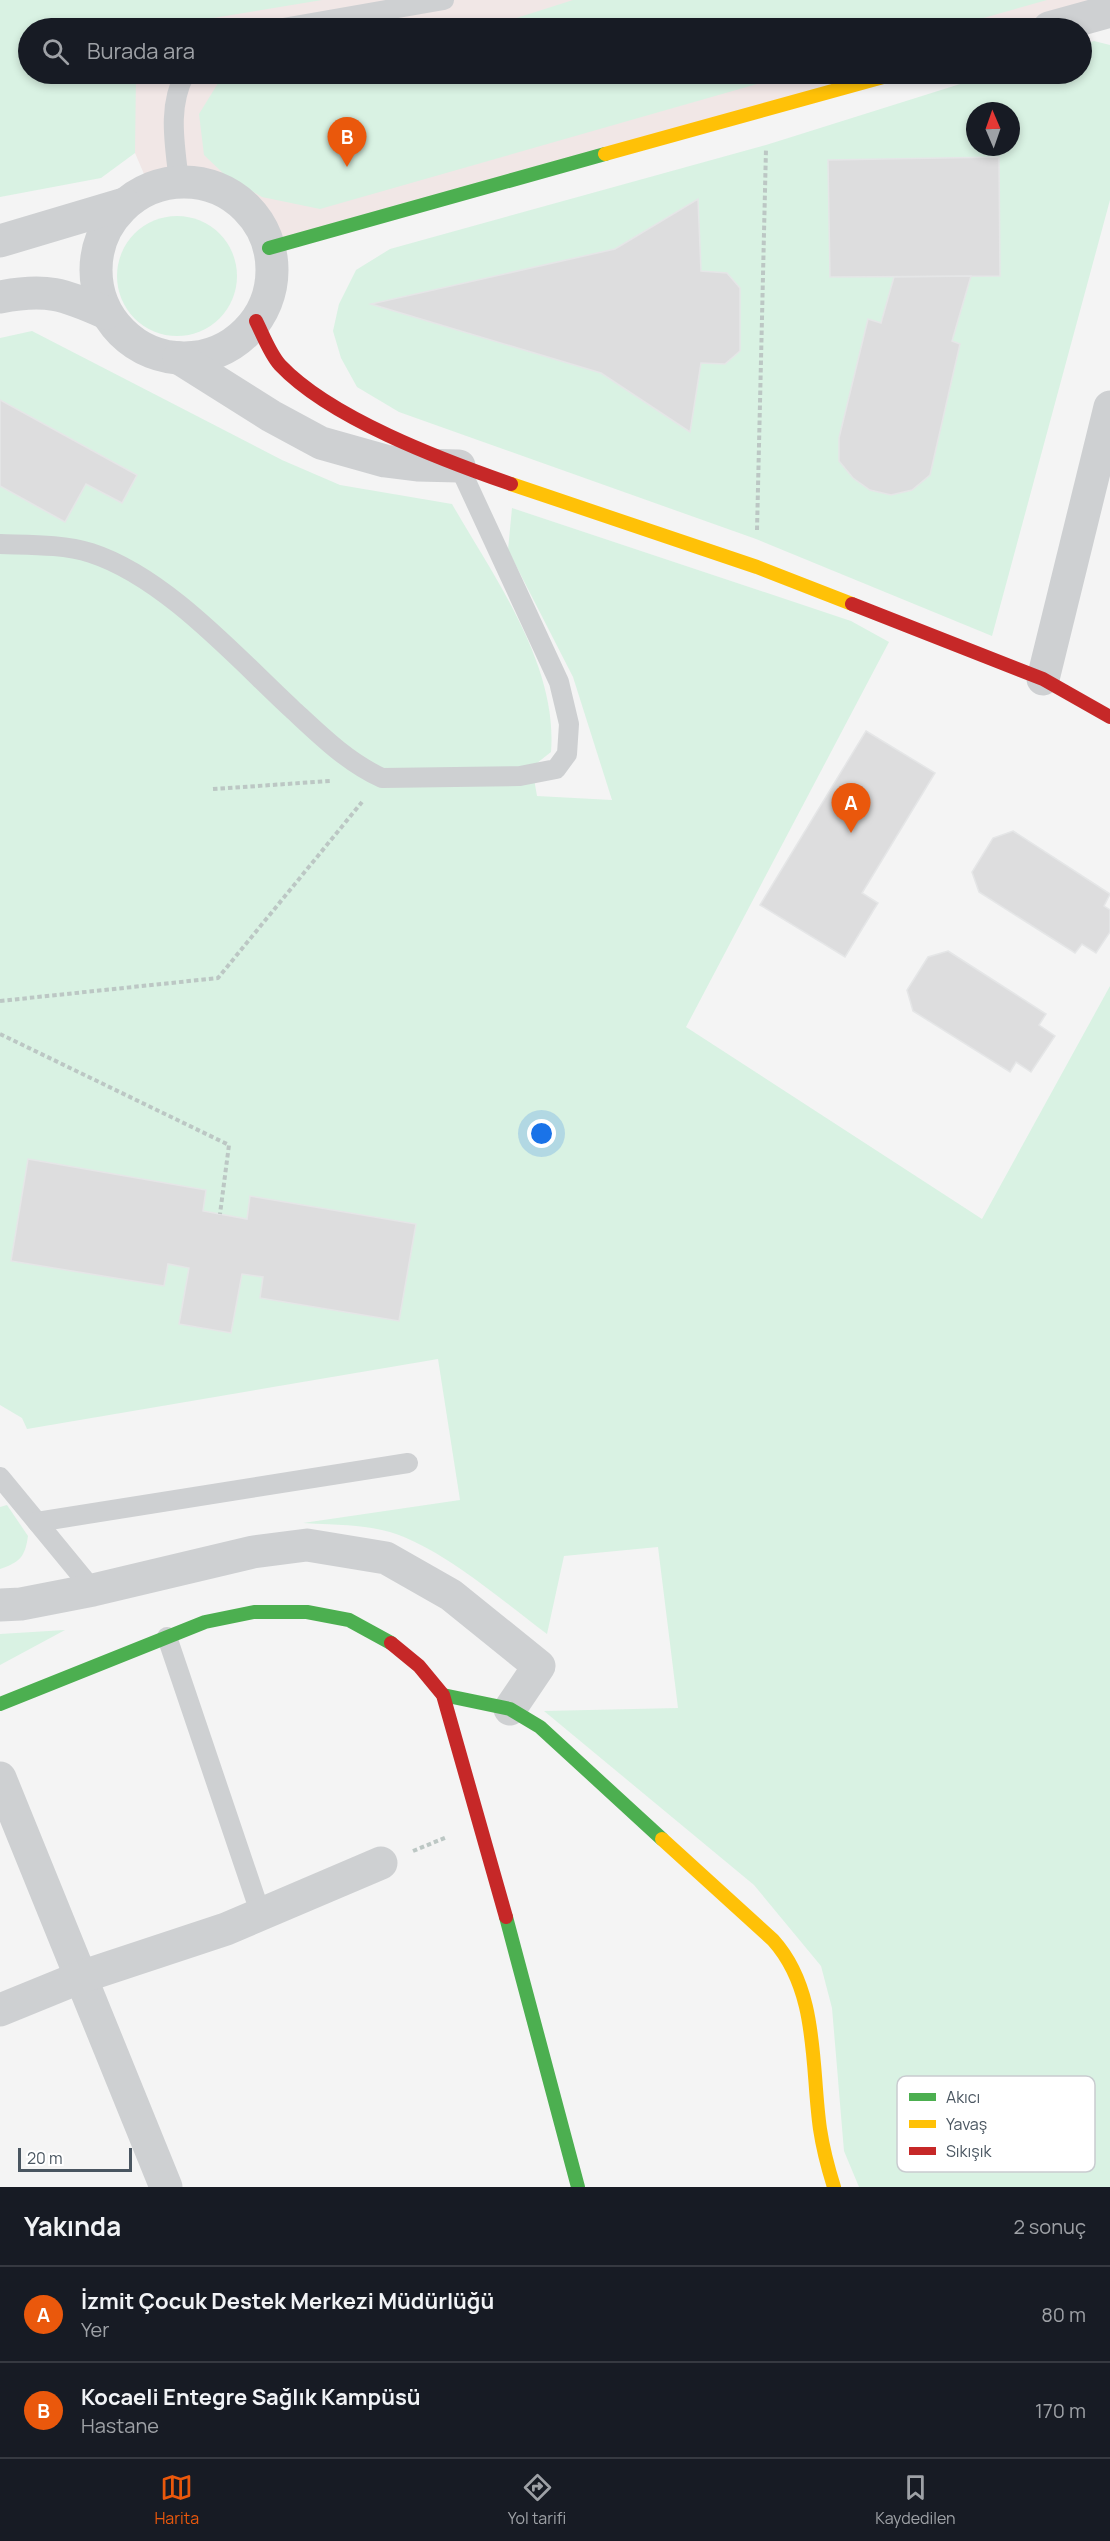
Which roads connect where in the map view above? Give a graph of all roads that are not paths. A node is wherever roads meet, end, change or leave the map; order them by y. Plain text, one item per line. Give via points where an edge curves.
1 (444, 0) edge
2 (1110, 11) edge
3 (340, 18) edge
4 (1085, 18) edge
5 (179, 84) edge
6 (859, 84) edge
7 (179, 182) junction
8 (124, 204) junction
9 (0, 241) edge
10 (269, 248) junction
11 (0, 297) edge
12 (106, 313) junction
13 (256, 321) junction
14 (180, 358) junction
15 (1110, 407) edge
16 (459, 466) junction
17 (0, 544) edge
18 (1043, 679) junction
19 (1110, 717) edge
20 (408, 1463) dead end
21 (0, 1477) edge
22 (37, 1522) junction
23 (93, 1590) junction
24 (0, 1605) edge
25 (167, 1637) junction
26 (443, 1695) junction
27 (0, 1704) edge
28 (510, 1709) junction
29 (0, 1778) edge
30 (381, 1863) road end
31 (261, 1915) junction
32 (81, 1977) junction
33 (0, 2010) edge
34 (166, 2187) edge
35 (578, 2187) edge
36 (834, 2187) edge

1 - 3 lane
2 - 4 street
5 - 7 lane via 173,119
6 - 10 street
7 - 8 street via 150,188
7 - 10 street via 207,184 233,196 254,215
8 - 9 street
8 - 12 street via 106,228 96,255 96,285
10 - 13 street via 273,268 269,296
11 - 12 street via 42,292 70,297
12 - 14 street via 125,336 150,352
13 - 14 street via 236,342 209,355
13 - 16 street via 279,364 316,394 359,420
14 - 16 street via 321,443 385,461
15 - 18 street
16 - 17 lane via 559,682 569,724 567,754 556,769 520,776 382,778 335,748 174,599 140,575 90,552
16 - 18 street via 757,567
18 - 19 street
20 - 22 lane
21 - 22 lane
22 - 23 lane
23 - 24 street
23 - 28 street via 253,1552 307,1545 386,1558 451,1595 539,1666
25 - 26 street via 205,1622 254,1612 307,1612 349,1620 386,1638 419,1666
25 - 27 street
25 - 31 lane
26 - 28 street
26 - 35 street
28 - 36 street via 540,1727 782,1950 809,2011 819,2132
29 - 32 street
30 - 31 street
31 - 32 street
32 - 33 street
32 - 34 street

